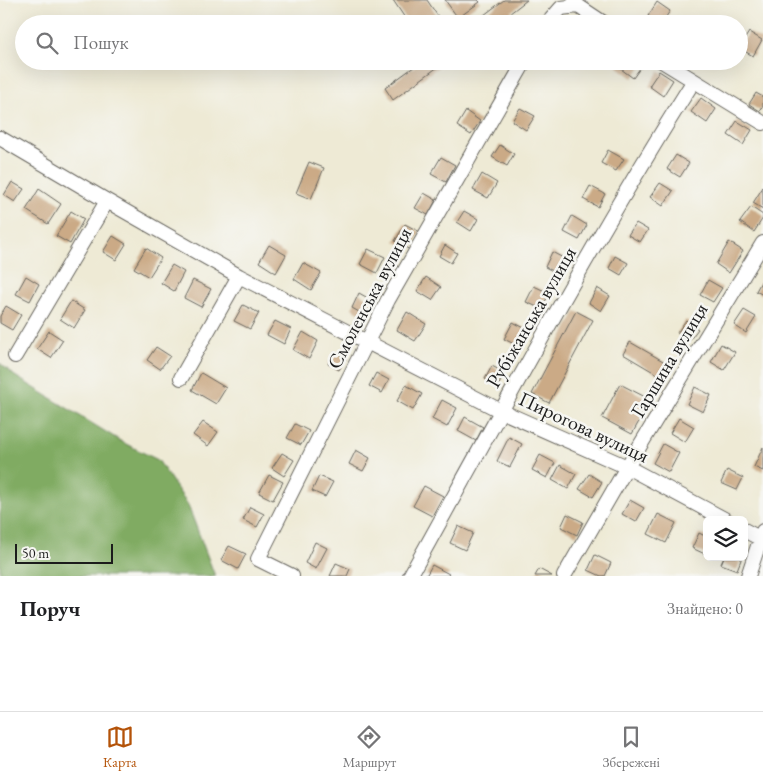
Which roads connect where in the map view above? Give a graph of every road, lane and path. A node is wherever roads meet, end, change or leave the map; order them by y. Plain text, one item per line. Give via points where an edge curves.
1 (577, 3) edge
2 (555, 15) edge
3 (593, 15) edge
4 (520, 70) edge
5 (675, 70) edge
6 (693, 82) junction
7 (763, 123) edge
8 (0, 138) edge
9 (106, 201) junction
10 (763, 243) edge
11 (239, 276) junction
12 (367, 340) junction
13 (15, 356) dead end
14 (181, 378) dead end
15 (501, 411) junction
16 (627, 467) junction
17 (719, 516) edge
18 (748, 531) edge
19 (762, 536) edge
20 (292, 576) edge
21 (410, 576) edge
22 (564, 576) edge
23 (748, 576) edge

1 - 2 street via 562,8
1 - 3 street
4 - 12 street, Смоленська вулиця
5 - 6 street
6 - 7 street
6 - 15 street, Рубіжанська вулиця via 645,158
8 - 9 street, Пирогова вулиця
9 - 11 street, Пирогова вулиця
9 - 13 street
10 - 16 street, Гаршина вулиця
11 - 12 street, Пирогова вулиця
11 - 14 street
12 - 15 street, Пирогова вулиця
12 - 20 street, Смоленська вулиця via 258,558
15 - 16 street, Пирогова вулиця
15 - 21 street, Рубіжанська вулиця
16 - 17 street, Пирогова вулиця
16 - 22 street, Гаршина вулиця
18 - 19 street
19 - 23 street

